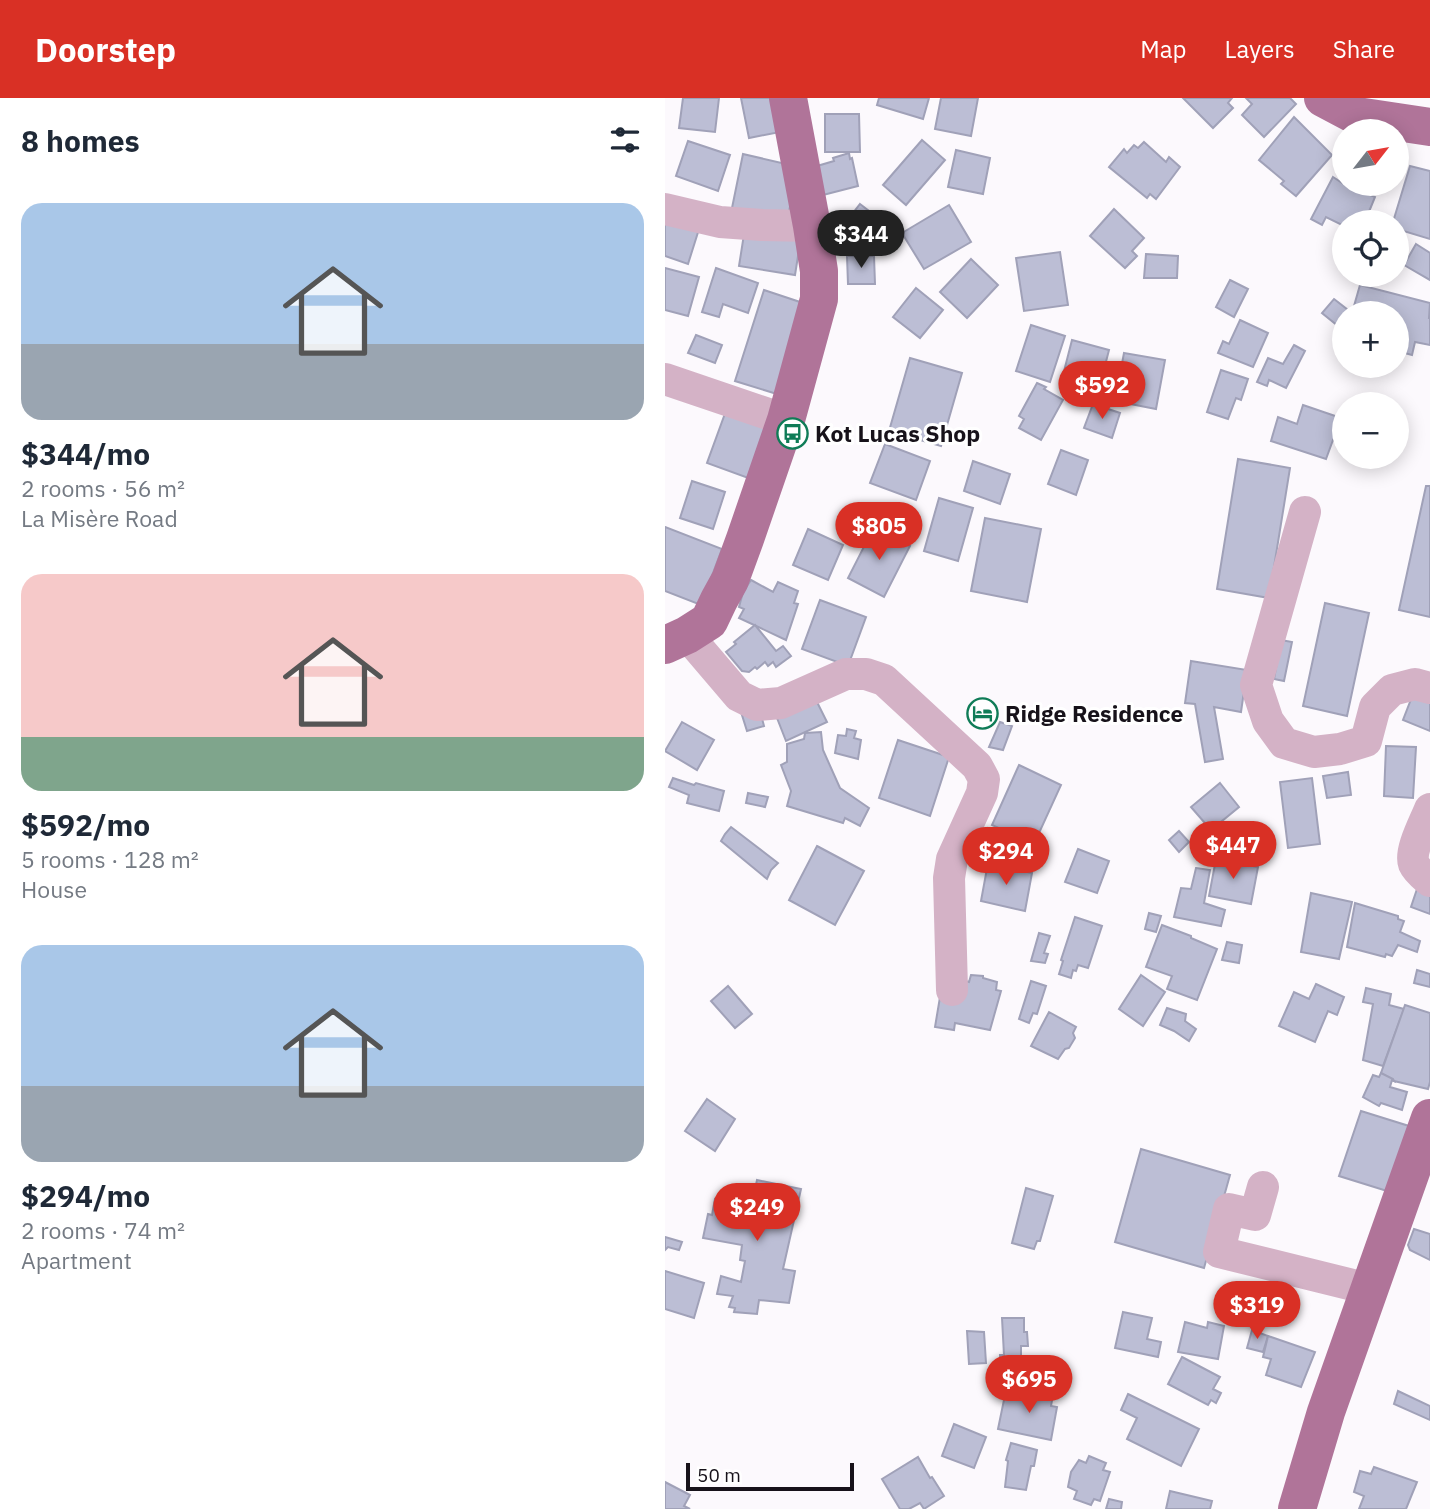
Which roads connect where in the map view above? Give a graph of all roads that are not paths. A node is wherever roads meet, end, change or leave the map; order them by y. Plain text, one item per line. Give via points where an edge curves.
1 (788, 98) edge
2 (1323, 98) edge
3 (1430, 127) edge
4 (665, 209) edge
5 (812, 226) junction
6 (665, 379) edge
7 (786, 420) junction
8 (1305, 512) dead end
9 (676, 640) edge
10 (1430, 688) edge
11 (1430, 809) edge
12 (1430, 881) edge
13 (953, 990) dead end
14 (1430, 1118) edge
15 (1263, 1187) dead end
16 (1369, 1289) junction
17 (1297, 1509) edge

1 - 5 main road
2 - 3 main road via 1357,116
4 - 5 street via 720,222
5 - 7 main road via 819,299
6 - 7 street
7 - 9 main road via 730,580 709,621
8 - 10 street via 1256,685 1268,721 1284,743 1314,752 1340,749 1366,741 1375,707 1392,691 1415,684
9 - 13 street via 739,696 757,705 781,703 846,674 884,680 977,766 984,779 982,793 951,859
11 - 12 street via 1413,863
14 - 16 main road
15 - 16 street via 1255,1215 1229,1209 1219,1252
16 - 17 main road

